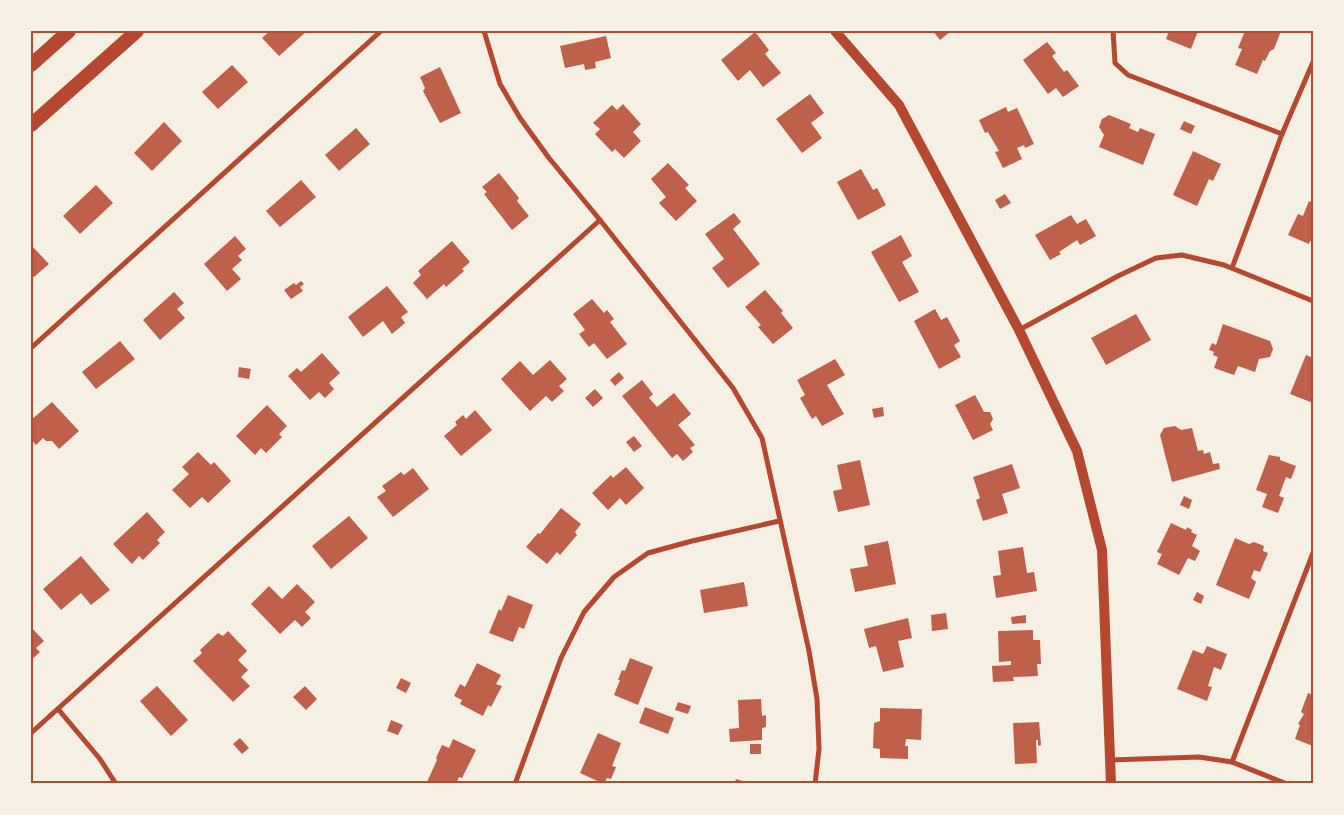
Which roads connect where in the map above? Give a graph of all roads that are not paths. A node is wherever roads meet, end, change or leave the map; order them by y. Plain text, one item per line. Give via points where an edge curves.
1 (69, 31) edge
2 (137, 31) edge
3 (380, 31) edge
4 (484, 31) edge
5 (835, 31) edge
6 (1113, 31) edge
7 (1313, 62) edge
8 (31, 65) edge
9 (31, 125) edge
10 (1282, 134) junction
11 (600, 220) junction
12 (1232, 268) junction
13 (1313, 301) edge
14 (1019, 330) junction
15 (31, 348) edge
16 (779, 521) junction
17 (1313, 553) edge
18 (58, 709) junction
19 (31, 733) edge
20 (1110, 760) junction
21 (1232, 762) junction
22 (116, 784) edge
23 (515, 784) edge
24 (815, 784) edge
25 (1111, 784) edge
26 (1287, 784) edge

1 - 8 highway
2 - 9 highway
3 - 15 street
4 - 11 street via 500,84 520,118
5 - 14 main road via 899,105
6 - 10 street via 1114,63 1128,75
7 - 10 street
10 - 12 street
11 - 16 street via 733,388 762,438
11 - 18 street
12 - 13 street
12 - 14 street via 1182,255 1156,258
14 - 20 main road via 1077,451 1102,550
16 - 23 street via 648,553 614,576 584,612 561,658
16 - 24 street via 818,699 819,748
17 - 21 street
18 - 19 street
18 - 22 street via 100,759
20 - 21 street via 1199,757
20 - 25 main road
21 - 26 street

